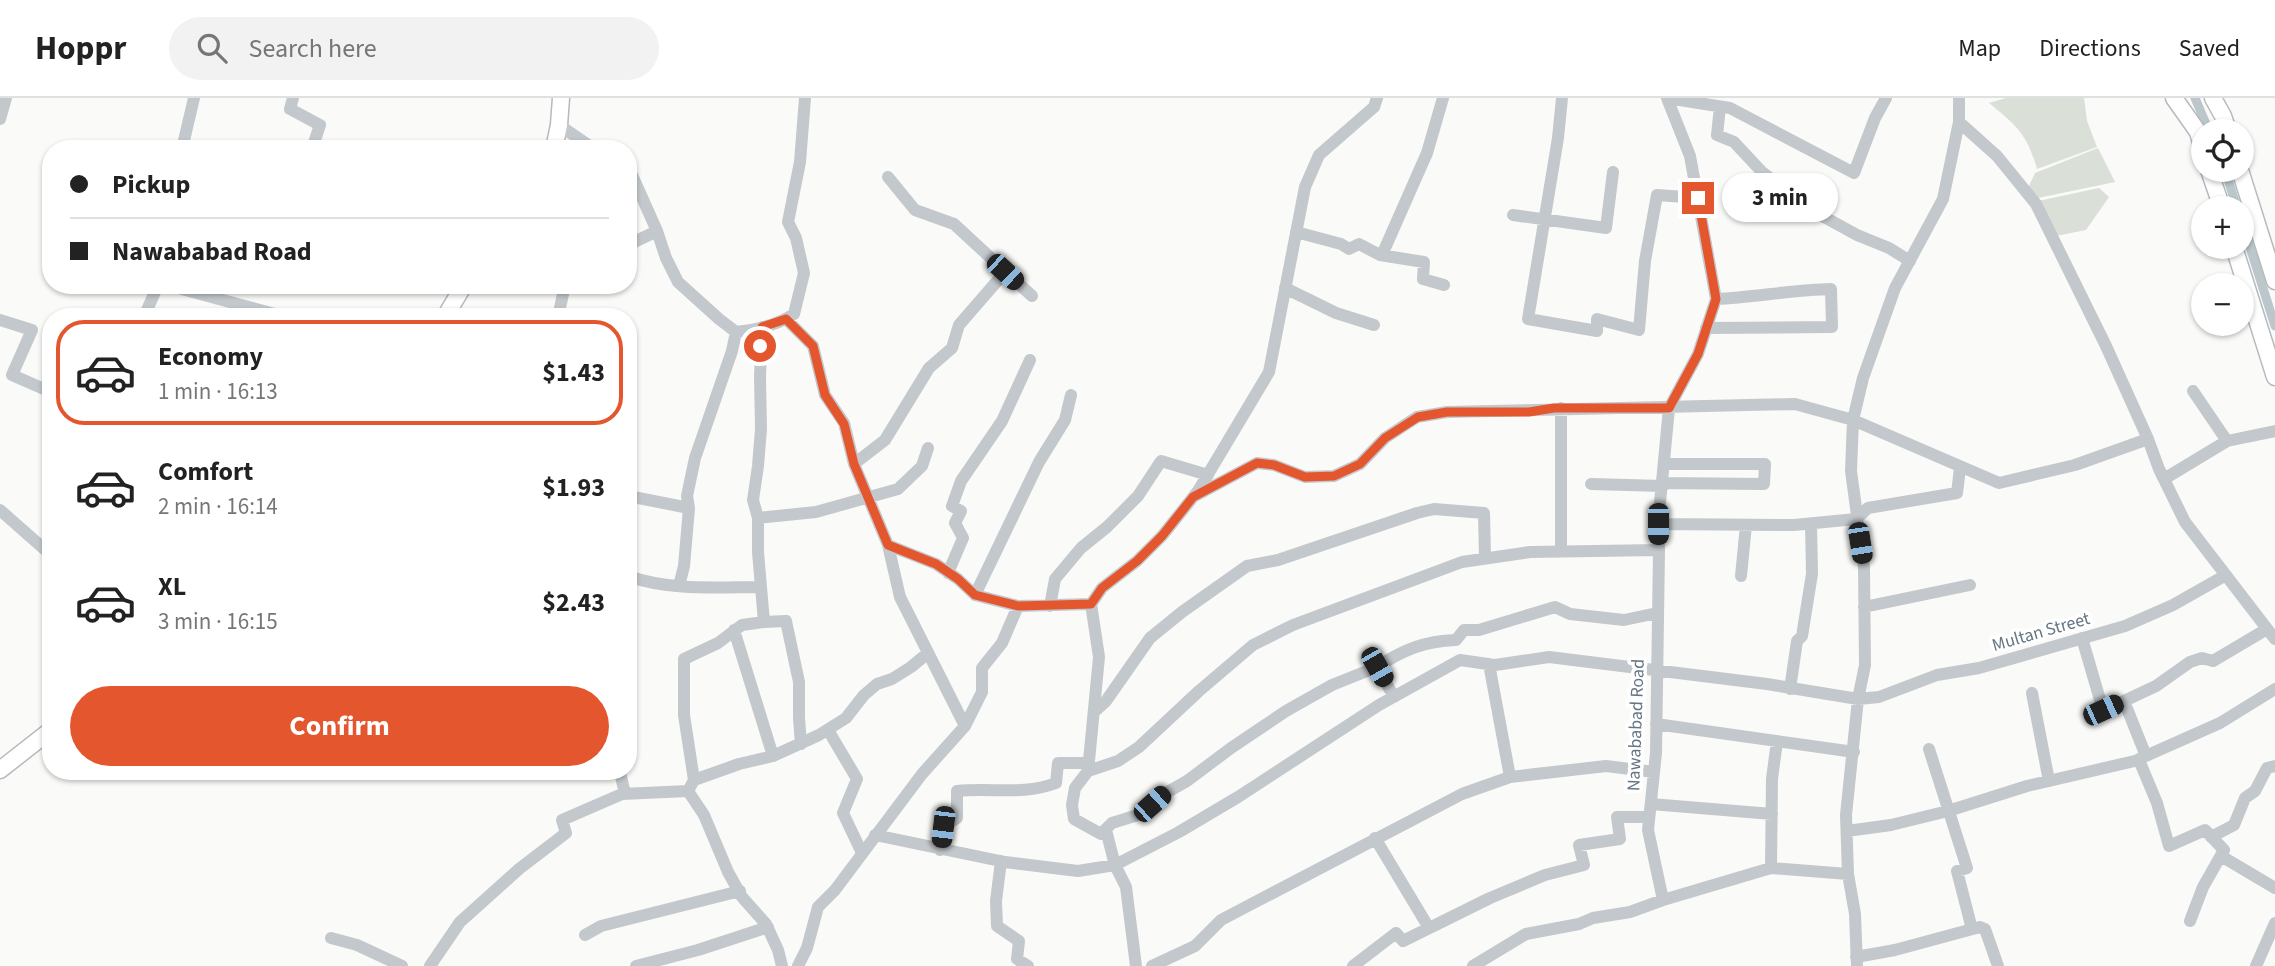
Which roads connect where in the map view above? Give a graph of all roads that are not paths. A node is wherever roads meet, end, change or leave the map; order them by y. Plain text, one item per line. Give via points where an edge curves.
1 (6, 98) edge
2 (194, 98) edge
3 (293, 98) edge
4 (561, 98) edge
5 (805, 98) edge
6 (1377, 98) edge
7 (1443, 98) edge
8 (1562, 98) edge
9 (1667, 98) edge
10 (1886, 98) edge
11 (1959, 98) edge
12 (2174, 98) edge
13 (2213, 98) edge
14 (1720, 107) junction
15 (0, 119) edge
16 (2224, 119) edge
17 (1959, 122) junction
18 (2191, 122) edge
19 (559, 125) junction
20 (184, 140) edge
21 (315, 140) edge
22 (556, 140) edge
23 (581, 140) edge
24 (1613, 172) dead end
25 (888, 177) dead end
26 (2244, 182) edge
27 (637, 186) edge
28 (1698, 198) junction
29 (1513, 215) dead end
30 (1545, 220) junction
31 (657, 231) junction
32 (1296, 232) junction
33 (637, 241) edge
34 (1382, 255) junction
35 (2238, 259) edge
36 (1910, 261) junction
37 (1005, 272) junction
38 (2275, 281) edge
39 (1444, 285) dead end
40 (1285, 288) junction
41 (200, 294) edge
42 (1032, 296) dead end
43 (1716, 299) junction
44 (253, 308) edge
45 (786, 319) junction
46 (0, 320) edge
47 (1374, 325) dead end
48 (762, 327) junction
49 (1706, 328) junction
50 (736, 332) junction
51 (1030, 360) dead end
52 (2275, 377) edge
53 (42, 387) edge
54 (2193, 391) dead end
55 (1071, 395) dead end
56 (1560, 408) junction
57 (1669, 408) junction
58 (1853, 420) junction
59 (2275, 431) edge
60 (2148, 439) junction
61 (2227, 441) junction
62 (928, 448) dead end
63 (854, 464) junction
64 (1665, 464) junction
65 (1960, 468) junction
66 (1208, 475) junction
67 (2164, 479) junction
68 (1591, 484) dead end
69 (1663, 484) junction
70 (1193, 497) junction
71 (637, 498) edge
72 (867, 499) junction
73 (689, 508) junction
74 (0, 510) edge
75 (758, 517) junction
76 (1856, 519) junction
77 (1658, 524) junction
78 (1811, 524) junction
79 (1746, 525) junction
80 (888, 545) junction
81 (42, 547) edge
82 (1658, 550) junction
83 (1560, 551) junction
84 (1485, 558) junction
85 (948, 573) junction
86 (2226, 575) junction
87 (1741, 576) dead end
88 (637, 579) edge
89 (1970, 585) dead end
90 (679, 586) junction
91 (761, 587) junction
92 (975, 595) junction
93 (1091, 604) junction
94 (1018, 606) junction
95 (1051, 606) junction
96 (1864, 607) junction
97 (1657, 613) junction
98 (764, 622) junction
99 (734, 630) junction
100 (2271, 634) edge
101 (2082, 638) junction
102 (928, 653) junction
103 (1489, 664) junction
104 (1377, 667) junction
105 (1656, 671) junction
106 (1790, 689) junction
107 (2275, 689) edge
108 (2032, 693) dead end
109 (1394, 697) junction
110 (1858, 699) junction
111 (2124, 701) junction
112 (1094, 712) junction
113 (1656, 724) junction
114 (965, 726) junction
115 (828, 730) junction
116 (42, 737) edge
117 (1777, 741) junction
118 (801, 744) junction
119 (1929, 749) dead end
120 (1854, 752) junction
121 (773, 756) junction
122 (2143, 758) junction
123 (2275, 766) edge
124 (1089, 767) junction
125 (0, 770) edge
126 (1654, 772) junction
127 (1510, 777) junction
128 (622, 780) edge
129 (2049, 781) junction
130 (691, 786) junction
131 (625, 794) junction
132 (1650, 811) junction
133 (1948, 811) junction
134 (1772, 814) junction
135 (1847, 831) junction
136 (1101, 834) junction
137 (875, 835) junction
138 (2211, 837) junction
139 (1375, 838) junction
140 (940, 850) junction
141 (862, 853) junction
142 (2221, 856) junction
143 (1001, 861) junction
144 (1115, 865) junction
145 (1771, 868) junction
146 (1848, 874) junction
147 (2275, 888) edge
148 (740, 891) junction
149 (1663, 900) junction
150 (2190, 921) dead end
151 (2275, 923) edge
152 (768, 927) junction
153 (1429, 928) junction
154 (1972, 929) junction
155 (585, 935) dead end
156 (331, 938) dead end
157 (1856, 961) edge
158 (402, 966) edge
159 (430, 966) edge
160 (636, 966) edge
161 (782, 966) edge
162 (798, 966) edge
163 (1028, 966) edge
164 (1136, 966) edge
165 (1152, 966) edge
166 (1353, 966) edge
167 (1474, 966) edge
168 (1998, 966) edge
169 (2256, 966) edge

1 - 15 street
2 - 20 street
3 - 21 street via 290,109 320,125
4 - 19 main road
5 - 45 street via 800,162 788,222 804,274 794,314
6 - 32 street via 1374,107 1319,155 1305,187
7 - 34 street via 1427,153
8 - 30 street
9 - 14 street
9 - 28 street via 1690,156
10 - 14 street via 1854,173 1730,108
11 - 17 street
12 - 18 main road
13 - 16 main road
14 - 36 street via 1717,135 1734,142 1762,172 1815,212
17 - 36 street via 1943,200
17 - 60 street via 1997,156 2036,204
19 - 22 main road
19 - 23 street
24 - 30 street via 1606,228
25 - 37 street via 915,210 954,224
26 - 38 main road
27 - 31 street
28 - 30 street via 1657,195 1639,330 1597,319 1597,331 1528,319
28 - 43 street
29 - 30 street
31 - 33 street
31 - 50 street via 678,282
32 - 34 street via 1349,249 1359,244
32 - 40 street
34 - 39 street via 1424,262 1423,279
35 - 52 main road
36 - 58 street via 1895,288
37 - 42 street
37 - 63 street via 959,325 952,348 929,368 885,440
40 - 47 street via 1336,313
40 - 66 street via 1269,372
41 - 44 street
43 - 49 street
43 - 49 street via 1831,289 1832,327
45 - 48 street
45 - 63 street via 813,346 825,395 844,424
46 - 53 street via 32,330 12,375
48 - 50 street
48 - 75 street via 761,429 753,500
49 - 57 street via 1698,354
50 - 73 street via 695,458
51 - 85 street via 1002,421 961,481 952,506 961,511 955,523 963,538
54 - 61 street
55 - 92 street via 1065,420 1039,462
56 - 57 street
56 - 70 street via 1418,417 1385,438 1360,464 1334,476 1305,477 1257,463
56 - 83 street
57 - 58 street via 1796,404
57 - 64 street
58 - 65 street
58 - 76 street
59 - 61 street
60 - 65 street via 2075,465 1999,483
60 - 67 street
61 - 67 street
62 - 72 street via 922,466 898,489
63 - 72 street
64 - 69 street
64 - 69 street via 1765,464 1764,484
65 - 76 street via 1958,493 1868,508
66 - 70 street
66 - 95 street via 1161,461 1138,496 1081,548 1055,579
67 - 86 street via 2185,522
68 - 69 street
69 - 77 street
70 - 93 street via 1162,536 1102,588
71 - 73 street
72 - 75 street via 816,512
72 - 80 street
73 - 90 street
74 - 81 street
75 - 91 street
76 - 78 street
76 - 96 street via 1864,567
77 - 79 street
77 - 82 street, Nawababad Road
78 - 79 street
78 - 106 street via 1812,574
79 - 87 street
80 - 85 street
80 - 102 street via 900,597
82 - 83 street
82 - 97 street, Nawababad Road
83 - 84 street
84 - 112 street via 1484,513 1434,509 1247,566 1150,638 1107,701
84 - 124 street via 1462,562 1293,625 1253,645 1139,747 1118,761
85 - 92 street
86 - 100 street
86 - 101 street, Multan Street via 2125,626
88 - 90 street
89 - 96 street
90 - 91 street
91 - 98 street
92 - 94 street
93 - 95 street
93 - 112 street via 1099,657
94 - 95 street
94 - 114 street via 1002,643 982,668 982,692
96 - 110 street via 1865,665
97 - 104 street via 1624,620 1570,614 1555,607 1479,630 1464,630 1455,640 1433,641
97 - 105 street, Nawababad Road
98 - 99 street
98 - 118 street via 786,621 800,682
99 - 121 street
99 - 130 street via 684,659
100 - 111 street via 2213,661 2190,662
101 - 110 street, Multan Street via 1937,675 1879,697
101 - 111 street via 2103,710
102 - 114 street
102 - 115 street via 892,679 877,684 846,718
103 - 105 street, Multan Street via 1549,657
103 - 109 street, Multan Street via 1460,660
103 - 127 street
104 - 109 street
104 - 136 street via 1286,711 1141,814 1112,823
105 - 106 street, Multan Street
105 - 113 street, Nawababad Road
106 - 110 street, Multan Street
107 - 122 street via 2220,723
108 - 129 street
109 - 144 street, Multan Street via 1238,797
110 - 120 street
111 - 122 street
112 - 124 street
113 - 117 street
113 - 126 street, Nawababad Road
114 - 137 street
115 - 118 street
115 - 141 street via 857,779 843,813
116 - 125 main road
117 - 120 street
117 - 134 street
118 - 121 street
119 - 133 street
120 - 135 street
121 - 130 street via 739,764
122 - 129 street
122 - 138 street via 2169,846 2205,830
123 - 138 street via 2267,768 2255,791 2245,798 2234,825
124 - 136 street via 1075,788 1074,819
124 - 140 street via 1058,763 1056,783 1037,790 957,791 957,818 943,827
126 - 127 street via 1606,766
126 - 132 street, Nawababad Road
127 - 139 street via 1462,794
128 - 131 street
129 - 133 street
130 - 131 street
130 - 148 street
131 - 159 street via 562,820 566,833 460,922
132 - 134 street
132 - 149 street, Nawababad Road via 1648,830
132 - 153 street via 1617,817 1620,838 1579,845 1584,865 1545,875
133 - 135 street
133 - 154 street via 1967,868 1957,871
134 - 145 street
135 - 146 street
136 - 144 street via 1107,834
137 - 140 street, Multan Street
137 - 141 street
138 - 142 street via 2224,850
139 - 153 street
139 - 165 street via 1221,920 1195,946
140 - 143 street, Multan Street
141 - 162 street via 818,907
142 - 147 street
142 - 150 street
143 - 144 street, Multan Street via 1078,870
143 - 163 street via 997,926 1019,941 1017,959
144 - 164 street via 1125,887
145 - 146 street
145 - 149 street
146 - 157 street
148 - 152 street
148 - 155 street via 601,926
149 - 167 street via 1630,912 1526,934
151 - 169 street
152 - 160 street
152 - 161 street
153 - 166 street via 1403,941 1396,933
154 - 157 street
154 - 168 street via 1985,929
156 - 158 street

